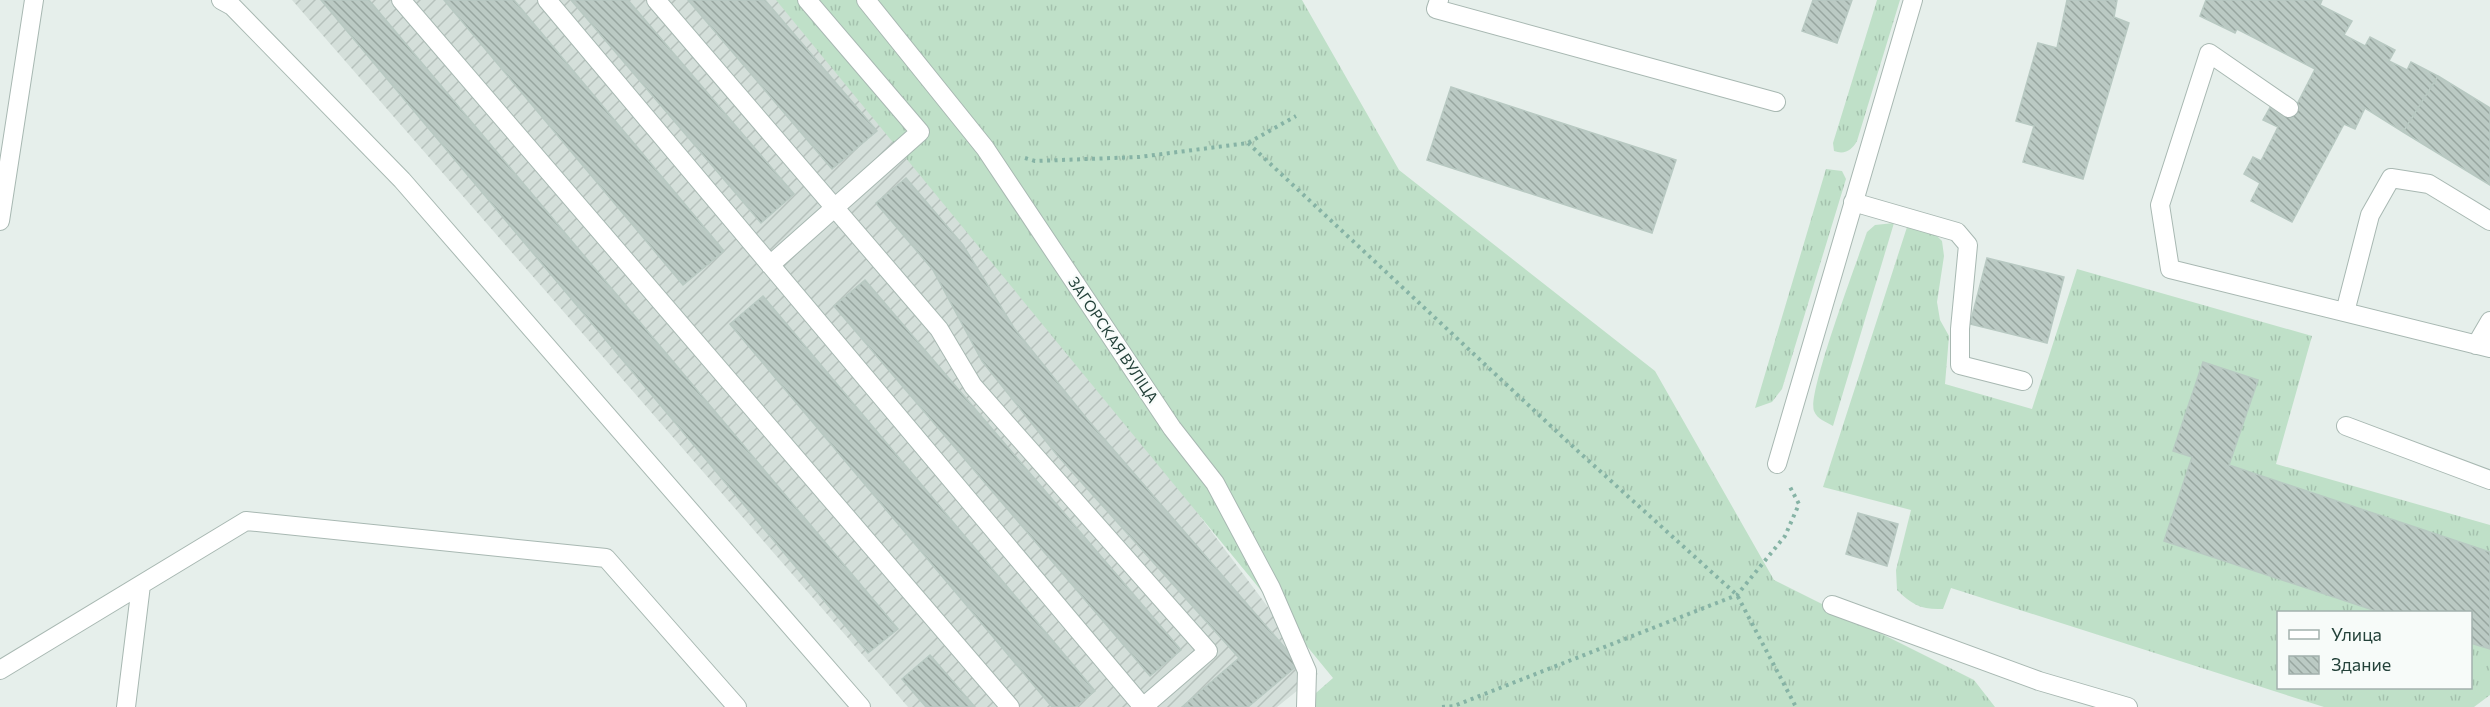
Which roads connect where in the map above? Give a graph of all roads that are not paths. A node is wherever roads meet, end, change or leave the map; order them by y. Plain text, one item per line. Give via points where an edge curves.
1 (34, 0) edge
2 (221, 0) edge
3 (401, 0) edge
4 (547, 0) edge
5 (656, 0) edge
6 (807, 0) edge
7 (866, 0) edge
8 (1439, 0) edge
9 (1912, 0) edge
10 (1776, 102) dead end
11 (2289, 108) dead end
12 (1853, 202) junction
13 (836, 207) junction
14 (0, 221) edge
15 (2490, 221) edge
16 (770, 265) junction
17 (2344, 312) junction
18 (2490, 321) edge
19 (2483, 347) edge
20 (2023, 381) dead end
21 (2346, 426) dead end
22 (1777, 464) road end
23 (2490, 480) edge
24 (141, 585) junction
25 (1832, 604) dead end
26 (0, 670) edge
27 (126, 707) edge
28 (737, 707) edge
29 (861, 707) edge
30 (1010, 707) edge
31 (1306, 707) edge
32 (2128, 707) edge

1 - 14 street
2 - 29 street via 232,6 402,180
3 - 30 street
4 - 16 street
5 - 13 street
6 - 13 street via 920,132
7 - 31 street, ЗАГОРСКАЯ ВУЛІЦА via 985,148 1172,428 1215,483 1271,588 1307,671
8 - 10 street via 1436,9
9 - 12 street
11 - 17 street via 2209,53 2160,205 2170,269
12 - 20 street via 1957,232 1968,246 1960,365
12 - 22 street
13 - 16 street
13 - 16 street via 939,329 973,386 1208,651 1143,707
15 - 17 street via 2429,184 2391,178 2370,214
17 - 19 street
18 - 19 street
21 - 23 street
24 - 26 street
24 - 27 street
24 - 28 street via 246,521 606,558
25 - 32 street via 2039,681

